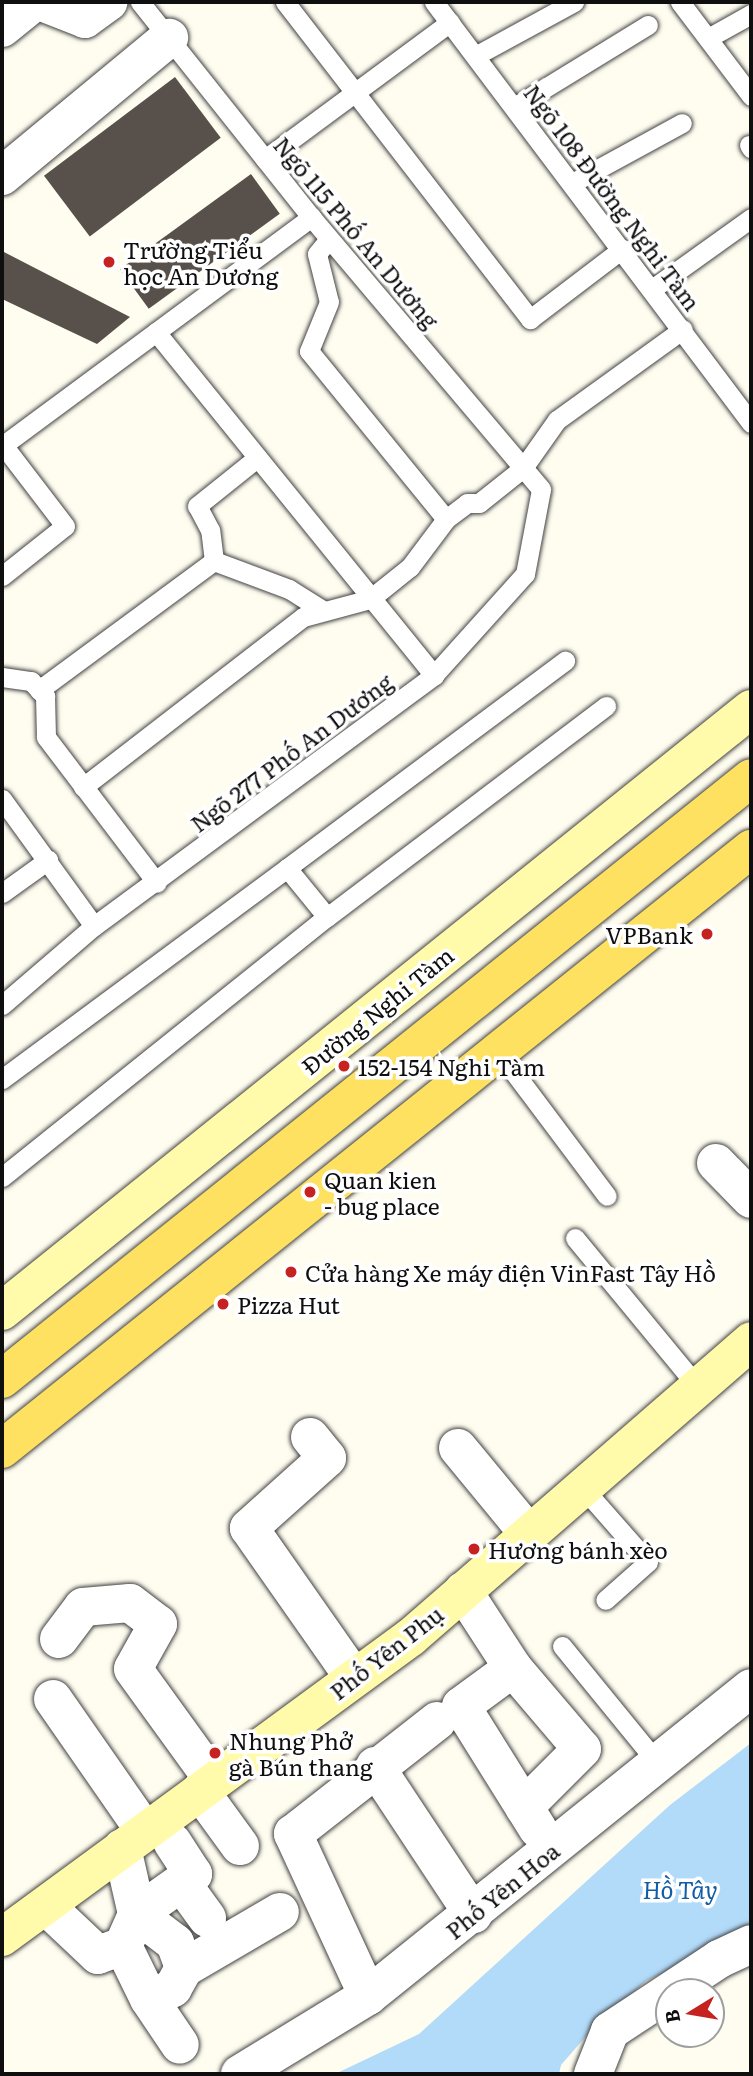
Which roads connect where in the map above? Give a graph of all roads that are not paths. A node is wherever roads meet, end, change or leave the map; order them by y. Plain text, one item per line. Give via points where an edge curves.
1 (34, 2) edge
2 (42, 2) edge
3 (108, 2) edge
4 (140, 2) edge
5 (285, 2) edge
6 (434, 2) edge
7 (574, 2) edge
8 (680, 2) edge
9 (751, 14) edge
10 (450, 22) junction
11 (648, 25) dead end
12 (2, 28) edge
13 (169, 38) junction
14 (708, 38) junction
15 (475, 55) junction
16 (358, 93) junction
17 (751, 96) edge
18 (514, 107) junction
19 (682, 123) dead end
20 (265, 159) junction
21 (2, 176) edge
22 (572, 183) junction
23 (311, 217) junction
24 (751, 218) edge
25 (329, 239) junction
26 (622, 249) junction
27 (652, 289) junction
28 (683, 330) junction
29 (156, 332) junction
30 (751, 423) edge
31 (3, 445) edge
32 (257, 458) junction
33 (523, 468) junction
34 (541, 489) joint
35 (446, 519) junction
36 (214, 561) junction
37 (2, 576) edge
38 (370, 599) junction
39 (324, 611) junction
40 (565, 661) dead end
41 (433, 675) junction
42 (2, 677) edge
43 (39, 690) junction
44 (606, 706) dead end
45 (751, 709) edge
46 (751, 778) edge
47 (83, 787) junction
48 (2, 799) edge
49 (751, 849) edge
50 (48, 860) junction
51 (287, 868) junction
52 (157, 883) junction
53 (2, 893) edge
54 (327, 917) junction
55 (94, 926) junction
56 (2, 1005) edge
57 (498, 1051) junction
58 (2, 1079) edge
59 (716, 1163) dead end
60 (2, 1177) edge
61 (607, 1196) dead end
62 (751, 1199) edge
63 (575, 1237) dead end
64 (2, 1311) edge
65 (751, 1341) edge
66 (2, 1379) edge
67 (698, 1387) junction
68 (310, 1437) dead end
69 (458, 1448) dead end
70 (2, 1449) edge
71 (583, 1488) junction
72 (529, 1534) junction
73 (463, 1591) junction
74 (605, 1600) dead end
75 (59, 1639) dead end
76 (562, 1646) dead end
77 (513, 1668) junction
78 (354, 1678) junction
79 (751, 1688) edge
80 (54, 1699) dead end
81 (437, 1721) dead end
82 (659, 1765) junction
83 (375, 1766) junction
84 (207, 1786) junction
85 (146, 1840) junction
86 (240, 1846) dead end
87 (183, 1885) junction
88 (47, 1907) junction
89 (280, 1912) dead end
90 (472, 1914) junction
91 (207, 1918) dead end
92 (130, 1930) junction
93 (2, 1937) edge
94 (751, 1944) edge
95 (184, 1968) junction
96 (368, 1996) junction
97 (149, 1998) junction
98 (180, 2045) dead end
99 (240, 2074) edge
100 (593, 2074) edge

1 - 12 street
2 - 3 street via 85,19
4 - 13 lane, Ngõ 115 Phố An Dương
5 - 16 lane
6 - 10 lane, Ngõ 108 Đường Nghi Tàm
7 - 15 lane
8 - 14 lane
9 - 14 lane
10 - 15 lane, Ngõ 108 Đường Nghi Tàm
10 - 16 lane
11 - 18 lane
13 - 20 lane, Ngõ 115 Phố An Dương
13 - 21 street
14 - 17 lane
15 - 18 lane, Ngõ 108 Đường Nghi Tàm
16 - 20 lane
16 - 26 lane via 530,319
18 - 22 lane, Ngõ 108 Đường Nghi Tàm
19 - 22 lane
20 - 23 lane, Ngõ 115 Phố An Dương
22 - 26 lane, Ngõ 108 Đường Nghi Tàm
23 - 25 lane, Ngõ 115 Phố An Dương
23 - 29 lane
24 - 27 lane
25 - 33 lane, Ngõ 115 Phố An Dương
25 - 35 lane via 317,254 329,302 309,351
26 - 27 lane, Ngõ 108 Đường Nghi Tàm
27 - 28 lane, Ngõ 108 Đường Nghi Tàm
28 - 30 lane, Ngõ 108 Đường Nghi Tàm
28 - 33 lane via 557,420
29 - 31 lane
29 - 32 lane
31 - 37 lane via 65,526
32 - 36 lane via 197,506 210,530
32 - 38 lane
33 - 34 lane, Ngõ 115 Phố An Dương
33 - 35 lane via 479,503 467,503
34 - 41 lane, Ngõ 277 Phố An Dương via 525,574
35 - 38 lane via 410,567
36 - 39 lane via 289,589
36 - 43 lane
38 - 39 lane
38 - 41 lane
39 - 47 lane via 303,617
40 - 51 lane
41 - 52 lane, Ngõ 277 Phố An Dương
42 - 43 lane via 31,681
43 - 47 lane via 46,696 46,737
44 - 54 lane
45 - 64 street, Đường Nghi Tàm
46 - 66 main road
47 - 52 lane
48 - 50 lane
49 - 57 main road
50 - 53 lane
50 - 55 lane
51 - 54 lane
51 - 58 lane
52 - 55 lane, Ngõ 277 Phố An Dương
54 - 60 lane
55 - 56 lane, Ngõ 277 Phố An Dương
57 - 61 lane
57 - 70 main road
59 - 62 street
63 - 67 lane
65 - 67 street, Phố Yên Phụ
67 - 71 street, Phố Yên Phụ
68 - 78 street via 327,1458 249,1528
69 - 72 street
71 - 72 street, Phố Yên Phụ
71 - 74 lane via 648,1562
72 - 73 street, Phố Yên Phụ
73 - 77 street
73 - 78 street, Phố Yên Phụ
75 - 84 street via 83,1607 130,1604 158,1623 133,1669
76 - 82 lane
77 - 77 street via 582,1749 533,1820 461,1706
78 - 84 street, Phố Yên Phụ
79 - 82 street, Phố Yên Hoa
80 - 85 street
81 - 83 street
82 - 90 street, Phố Yên Hoa
83 - 90 street
83 - 96 street via 293,1834
84 - 85 street, Phố Yên Phụ
84 - 86 street
85 - 87 street via 193,1874
85 - 88 street, Phố Yên Phụ
85 - 92 street
87 - 91 street
87 - 92 street
88 - 92 street via 98,1955
88 - 93 street, Phố Yên Phụ
89 - 95 street
90 - 96 street, Phố Yên Hoa
92 - 95 street via 176,1943
92 - 97 street
94 - 100 street via 719,1959 610,2031
95 - 97 street via 173,1988
96 - 99 street, Phố Yên Hoa
97 - 98 street

